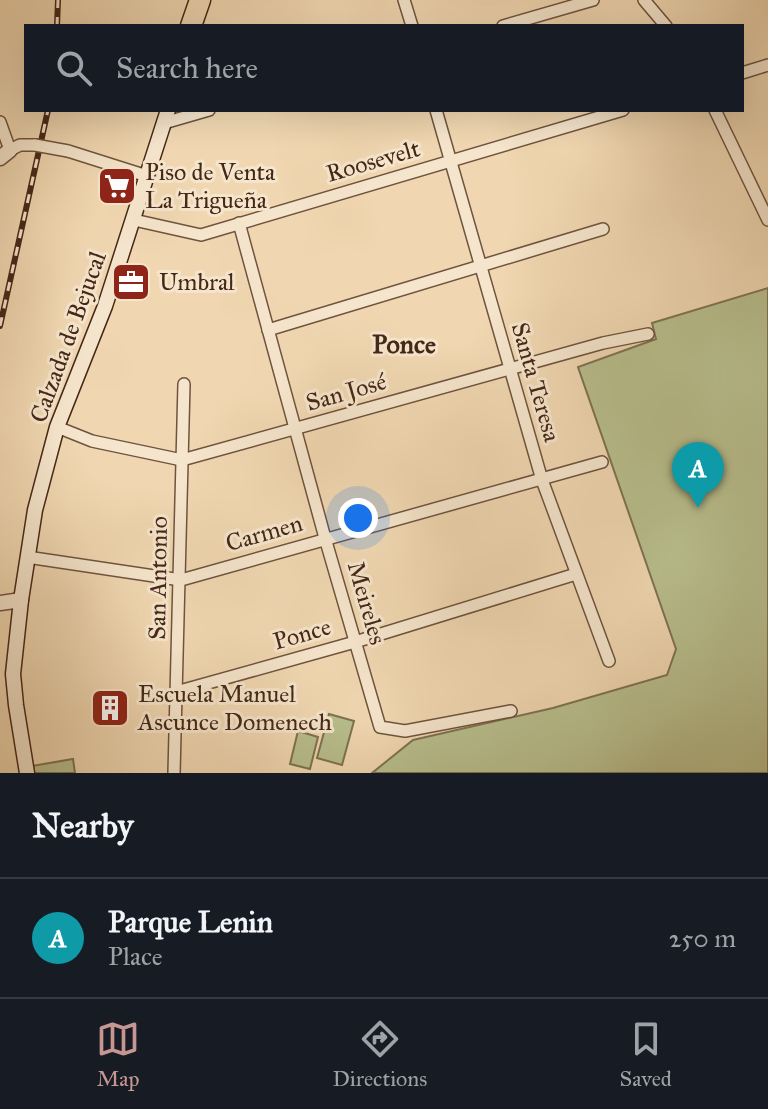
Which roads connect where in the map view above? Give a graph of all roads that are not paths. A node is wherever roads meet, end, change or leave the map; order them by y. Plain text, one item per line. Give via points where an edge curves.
1 (188, 0) edge
2 (197, 0) edge
3 (404, 0) edge
4 (593, 0) edge
5 (644, 0) edge
6 (190, 24) edge
7 (191, 24) edge
8 (411, 24) edge
9 (510, 24) edge
10 (664, 24) edge
11 (768, 65) edge
12 (744, 72) edge
13 (195, 112) edge
14 (437, 112) edge
15 (616, 112) edge
16 (716, 112) edge
17 (166, 116) edge
18 (0, 122) edge
19 (5, 154) edge
20 (451, 162) junction
21 (147, 176) junction
22 (134, 220) junction
23 (768, 220) edge
24 (239, 223) junction
25 (603, 229) dead end
26 (480, 266) junction
27 (268, 330) junction
28 (648, 334) dead end
29 (509, 369) junction
30 (184, 384) dead end
31 (57, 427) junction
32 (296, 429) junction
33 (182, 460) junction
34 (602, 462) dead end
35 (542, 480) junction
36 (325, 538) junction
37 (27, 557) junction
38 (576, 574) junction
39 (181, 580) junction
40 (21, 600) junction
41 (0, 603) edge
42 (355, 642) junction
43 (609, 661) dead end
44 (176, 692) junction
45 (511, 711) dead end
46 (27, 773) edge
47 (174, 773) edge

1 - 6 highway
2 - 7 highway
3 - 8 street
4 - 9 street
5 - 10 street
11 - 12 street
13 - 17 street
14 - 20 street, Santa Teresa
15 - 20 street, Roosevelt
16 - 23 street
17 - 21 main road, Calzada de Bejucal
18 - 19 street
19 - 21 street, bridge via 20,145 35,145
20 - 24 street, Roosevelt
20 - 26 street, Santa Teresa
21 - 22 main road, Calzada de Bejucal
22 - 24 street, Roosevelt via 201,235
22 - 31 main road, Calzada de Bejucal
24 - 27 street, Meireles
25 - 26 street
26 - 27 street
26 - 29 street, Santa Teresa
27 - 32 street, Meireles
28 - 29 street, San José
29 - 32 street, San José
29 - 35 street, Santa Teresa
30 - 33 street, San Antonio
31 - 33 street, San José via 92,441
31 - 37 main road, Calzada de Bejucal
32 - 33 street, San José
32 - 36 street, Meireles
33 - 39 street, San Antonio
34 - 35 street, Carmen
35 - 36 street, Carmen
35 - 38 street, Santa Teresa
36 - 39 street, Carmen
36 - 42 street, Meireles
37 - 39 street, Carmen
37 - 40 main road, Calzada de Bejucal
38 - 42 street, Ponce
38 - 43 street, Santa Teresa
39 - 44 street, San Antonio
40 - 41 main road
40 - 46 main road, Calzada de Bejucal via 13,674
42 - 44 street, Ponce
42 - 45 street, Meireles via 383,728 405,731
44 - 47 street, San Antonio

